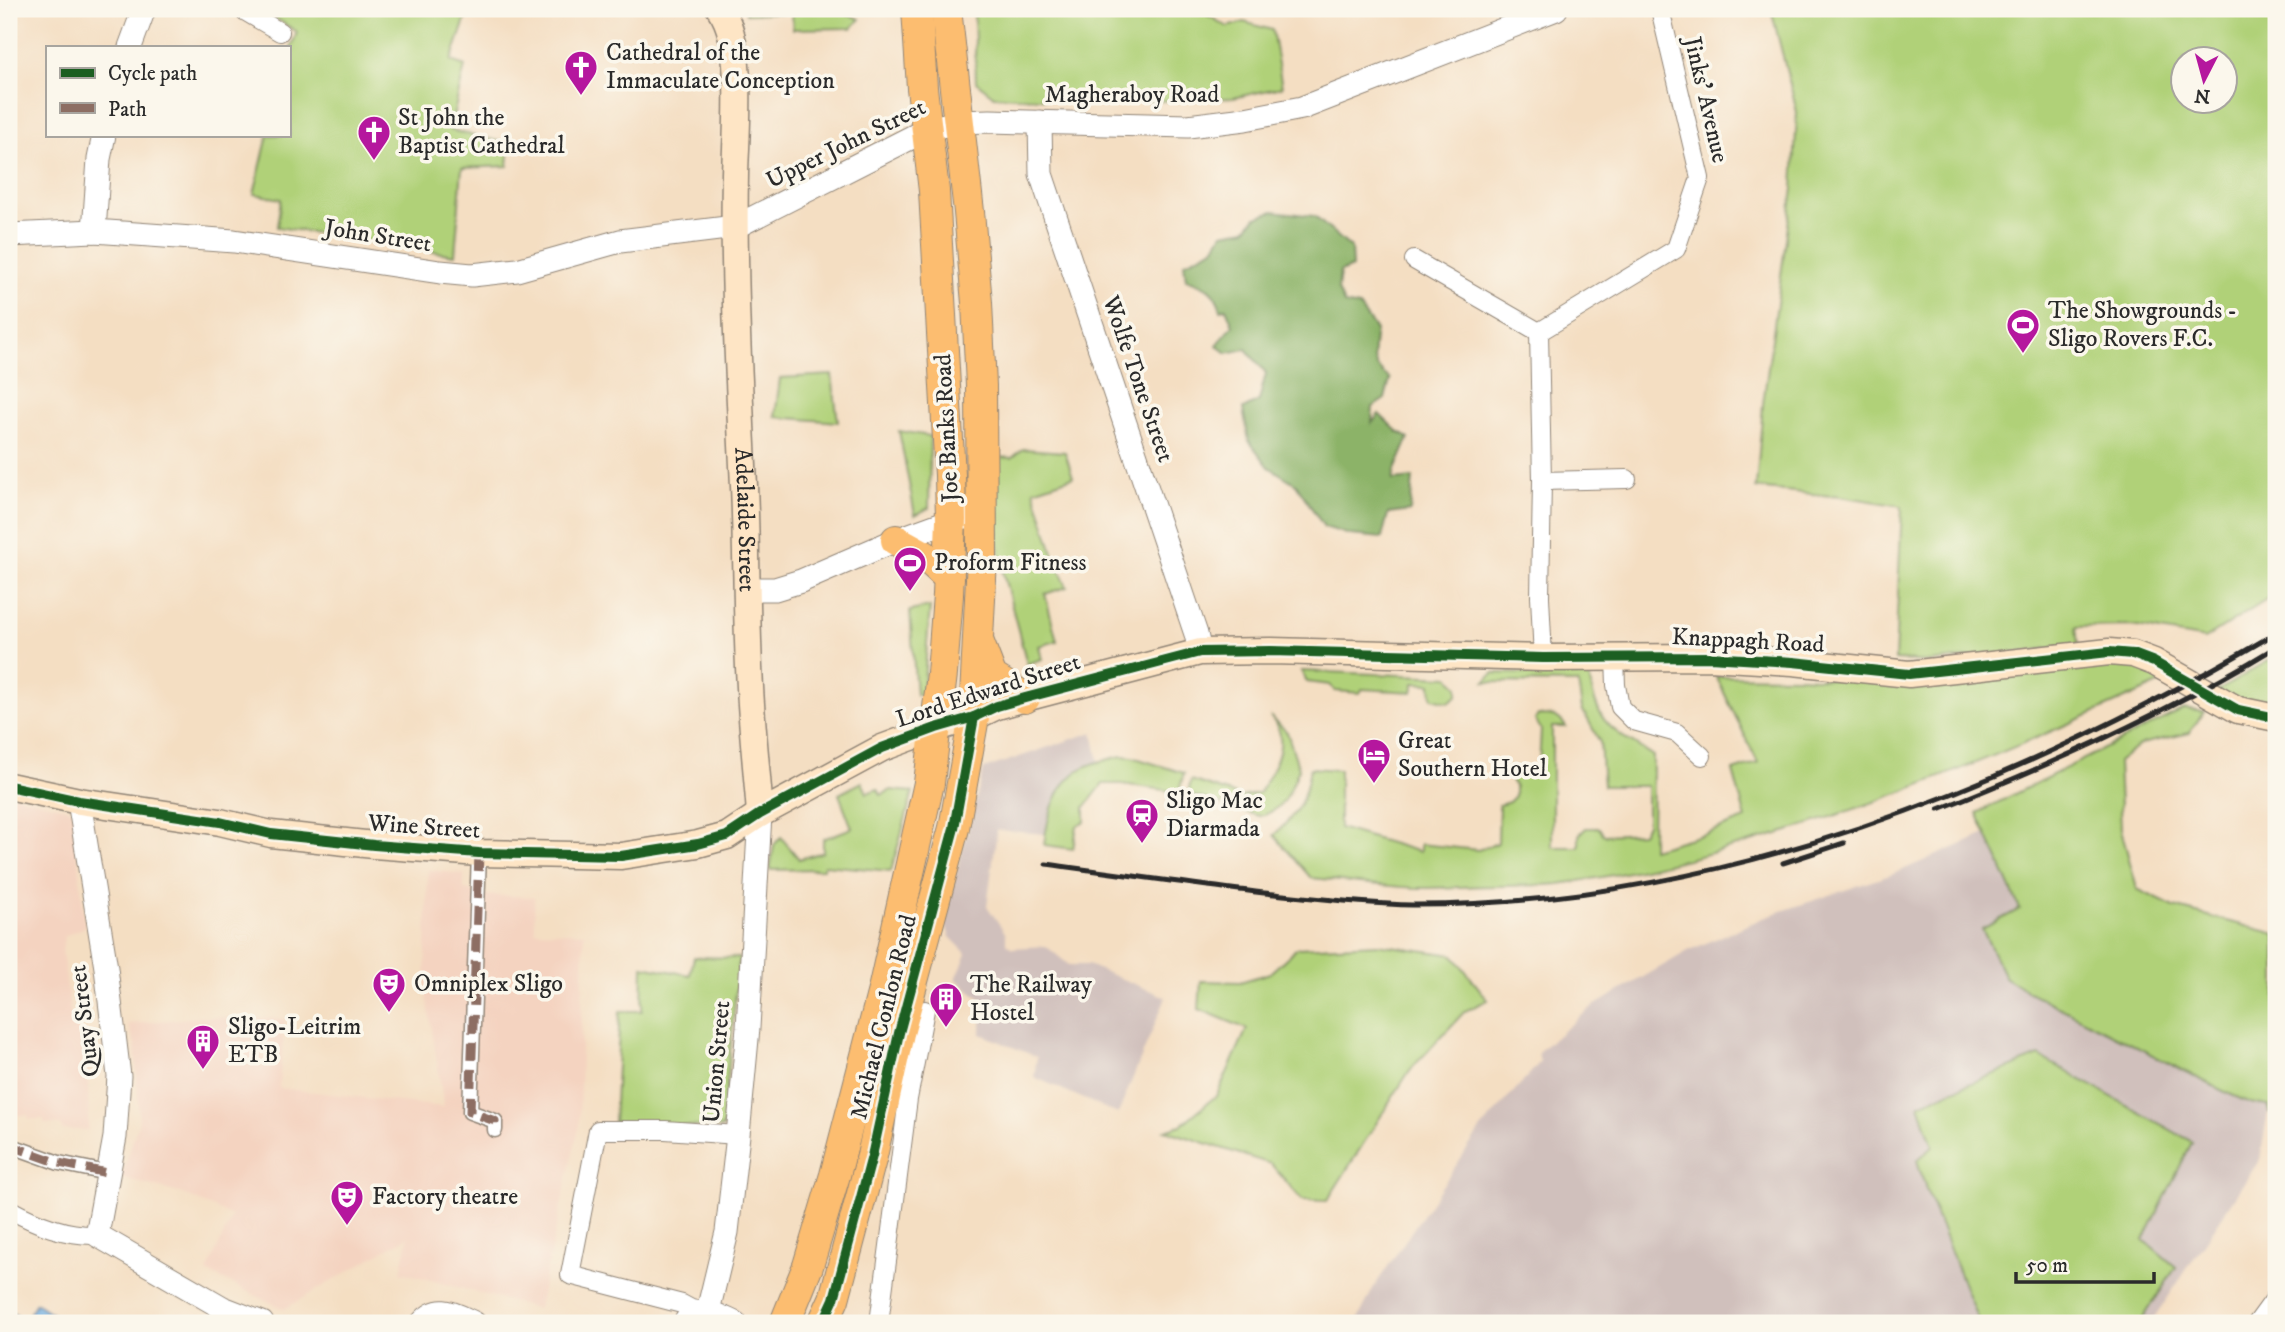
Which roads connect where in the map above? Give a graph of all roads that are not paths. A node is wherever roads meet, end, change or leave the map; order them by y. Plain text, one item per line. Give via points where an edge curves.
1 (144, 9) edge
2 (242, 9) edge
3 (720, 9) edge
4 (917, 9) edge
5 (946, 9) edge
6 (1556, 9) edge
7 (1660, 9) edge
8 (280, 32) dead end
9 (130, 46) edge
10 (958, 122) junction
11 (1032, 122) junction
12 (928, 129) junction
13 (104, 136) edge
14 (735, 227) junction
15 (94, 231) junction
16 (9, 234) edge
17 (1414, 260) dead end
18 (1539, 332) junction
19 (1626, 479) dead end
20 (1542, 481) junction
21 (982, 516) junction
22 (951, 520) junction
23 (896, 540) junction
24 (949, 578) junction
25 (748, 589) junction
26 (979, 643) junction
27 (1200, 652) junction
28 (1615, 657) junction
29 (1543, 658) junction
30 (1025, 698) junction
31 (974, 717) junction
32 (2276, 718) edge
33 (936, 727) junction
34 (1702, 756) dead end
35 (9, 786) edge
36 (79, 801) junction
37 (760, 814) junction
38 (479, 853) junction
39 (925, 1010) dead end
40 (495, 1130) dead end
41 (738, 1135) junction
42 (9, 1145) edge
43 (107, 1173) junction
44 (9, 1209) edge
45 (97, 1235) junction
46 (2276, 1297) edge
47 (220, 1315) edge
48 (696, 1315) edge
49 (262, 1323) edge
50 (422, 1323) edge
51 (474, 1323) edge
52 (735, 1323) edge
53 (785, 1323) edge
54 (823, 1323) edge
55 (879, 1323) edge
56 (2257, 1323) edge

1 - 9 street
2 - 8 street
3 - 14 main road, Adelaide Street via 733,37 738,107
4 - 12 highway, Joe Banks Road
5 - 10 highway, Joe Banks Road
6 - 11 street, Magheraboy Road via 1302,108 1188,126
7 - 18 street, Jinks' Avenue via 1700,178 1676,249
10 - 11 street, Upper John Street
10 - 12 street, Upper John Street
10 - 21 highway, Joe Banks Road via 977,303
11 - 27 street, Wolfe Tone Street via 1041,174
12 - 14 street, Upper John Street
12 - 22 highway, Joe Banks Road
13 - 15 street
14 - 15 street, John Street via 620,241 517,270 472,275 234,242
14 - 25 main road, Adelaide Street
15 - 16 street, John Street
17 - 18 street
18 - 20 street
19 - 20 street
20 - 29 street
21 - 22 street
21 - 26 highway, Joe Banks Road
22 - 23 street
22 - 24 highway, Joe Banks Road
23 - 24 highway via 925,556
23 - 25 street via 801,581 775,589
24 - 33 highway, Joe Banks Road
25 - 37 main road, Adelaide Street
26 - 30 highway via 992,677
26 - 31 highway, Joe Banks Road
27 - 29 main road, Knappagh Road
27 - 30 main road, Lord Edward Street
28 - 29 main road, Knappagh Road
28 - 32 main road, Knappagh Road via 1781,661 1909,674 2109,652 2133,654 2238,710
28 - 34 street via 1620,707 1634,721 1677,733
30 - 31 main road, Lord Edward Street
31 - 33 main road, Lord Edward Street
31 - 54 highway, Michael Conlon Road via 954,828 872,1156 834,1299
33 - 37 main road, Lord Edward Street via 882,748
33 - 53 highway, Michael Conlon Road via 929,783 879,1004 821,1228
35 - 36 main road, Wine Street
36 - 38 main road, Wine Street via 271,834
36 - 43 street, Quay Street via 119,1076 115,1138
37 - 38 main road, Wine Street via 727,836 623,856
37 - 41 street, Union Street
38 - 40 street via 470,1112 495,1121
39 - 55 street via 908,1099
41 - 48 street, Union Street via 727,1232
41 - 48 street via 598,1130 570,1275 682,1304
42 - 43 street via 59,1163
43 - 45 street, Quay Street
44 - 45 street via 57,1231
45 - 47 street
46 - 56 street
47 - 49 street
48 - 52 street
50 - 51 street via 432,1313 444,1311

